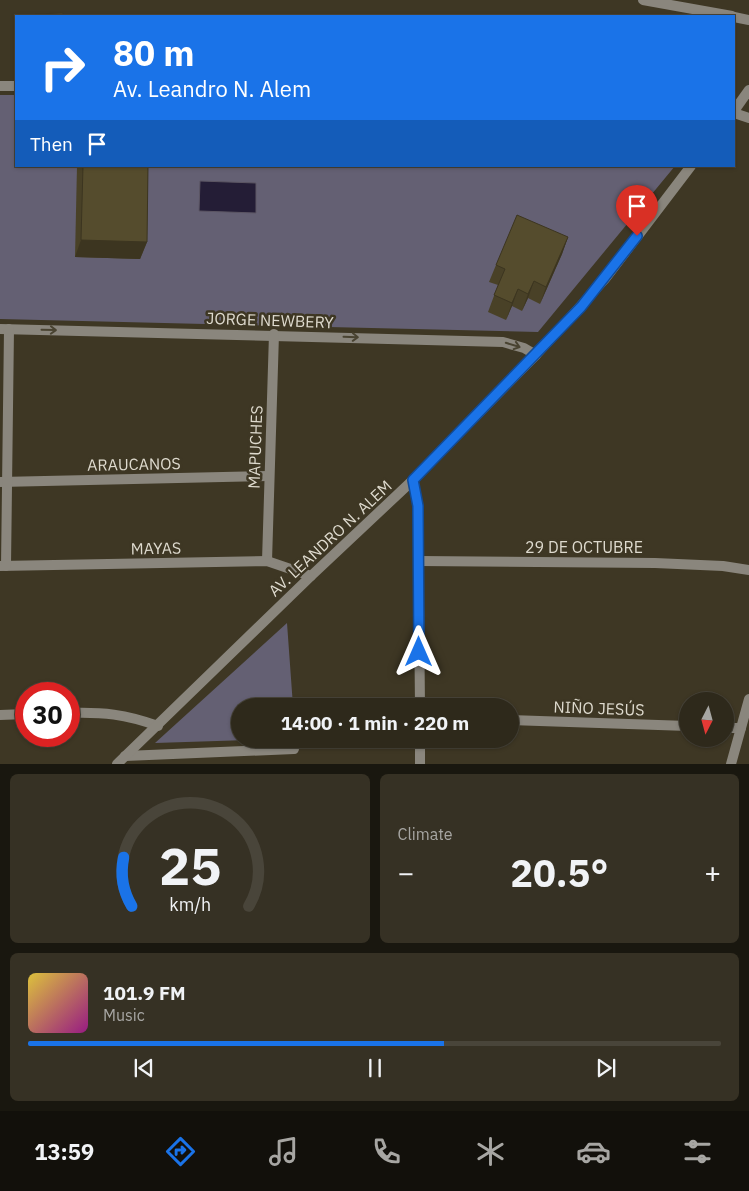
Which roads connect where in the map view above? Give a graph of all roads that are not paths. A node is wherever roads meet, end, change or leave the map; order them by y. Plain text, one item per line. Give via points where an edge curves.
1 (644, 0) edge
2 (727, 15) edge
3 (735, 16) edge
4 (749, 20) edge
5 (0, 86) edge
6 (15, 86) edge
7 (749, 90) edge
8 (735, 111) edge
9 (735, 112) edge
10 (749, 118) edge
11 (690, 167) edge
12 (4, 329) edge
13 (274, 334) junction
14 (536, 355) junction
15 (269, 476) junction
16 (413, 480) junction
17 (3, 482) edge
18 (267, 560) junction
19 (418, 561) junction
20 (3, 566) edge
21 (749, 570) edge
22 (310, 576) junction
23 (420, 698) edge
24 (749, 699) edge
25 (80, 713) edge
26 (15, 714) edge
27 (0, 715) edge
28 (519, 720) edge
29 (158, 726) junction
30 (679, 726) edge
31 (734, 728) edge
32 (741, 728) junction
33 (420, 748) edge
34 (294, 749) dead end
35 (121, 760) edge
36 (420, 764) edge
37 (731, 764) edge

1 - 2 street
3 - 4 street
5 - 6 street
7 - 8 street
9 - 10 street
11 - 14 street, AV. LEANDRO N. ALEM via 605,279
12 -> 13 street, JORGE NEWBERY
12 - 17 street
13 -> 14 street, JORGE NEWBERY via 503,342
13 - 15 street, MAPUCHES
14 - 16 street, AV. LEANDRO N. ALEM
15 - 17 street, ARAUCANOS
15 - 18 street, MAPUCHES
16 - 19 street via 418,506
16 - 22 street, AV. LEANDRO N. ALEM
17 - 20 street
18 - 20 street, MAYAS
18 - 22 street, MAYAS
19 - 21 street, 29 DE OCTUBRE via 655,563
19 - 23 street
22 - 29 street, AV. LEANDRO N. ALEM
24 - 32 street
25 - 29 street via 107,712
26 - 27 street
28 - 30 street, NIÑO JESÚS
29 - 35 street, AV. LEANDRO N. ALEM
31 - 32 street
32 - 37 street
33 - 36 street
34 - 35 street

